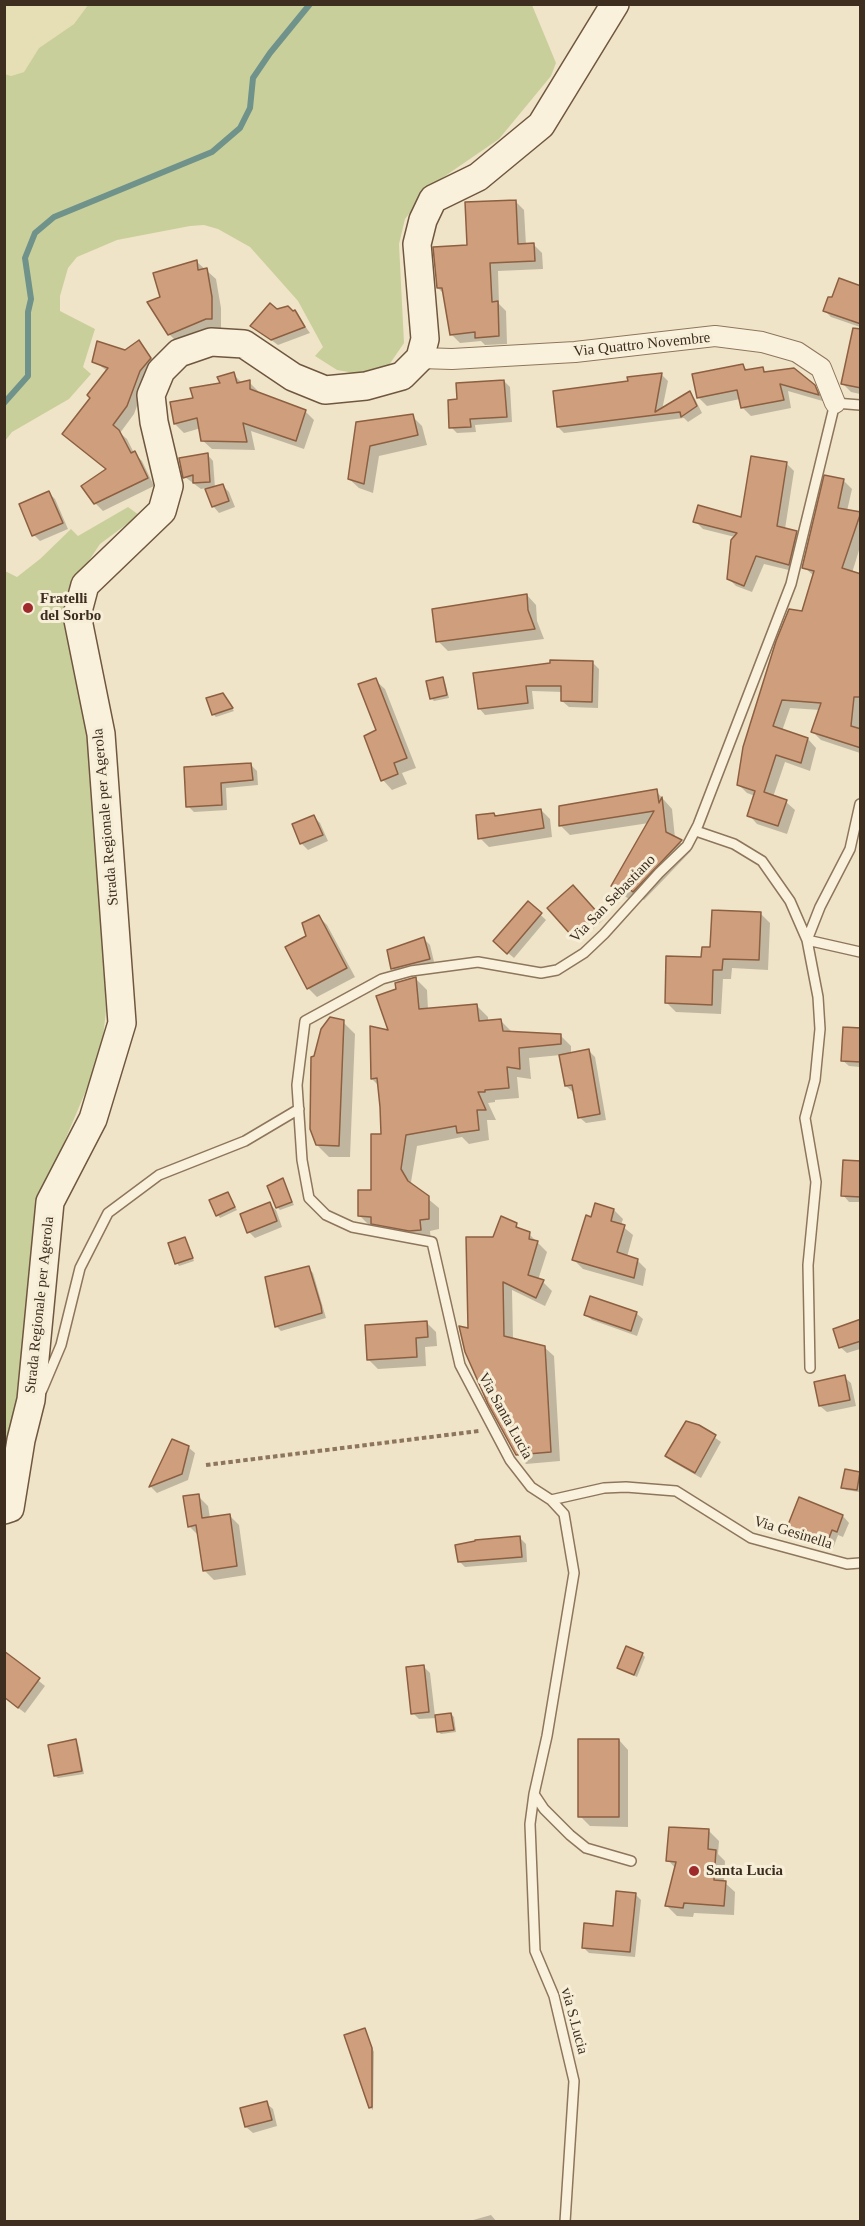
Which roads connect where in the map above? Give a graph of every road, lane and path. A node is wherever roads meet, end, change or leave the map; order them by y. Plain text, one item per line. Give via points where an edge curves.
1 (615, 4) edge
2 (420, 358) junction
3 (835, 403) junction
4 (861, 405) edge
5 (861, 804) edge
6 (696, 831) junction
7 (807, 940) junction
8 (861, 952) edge
9 (299, 1109) junction
10 (810, 1368) dead end
11 (495, 1430) junction
12 (21, 1440) junction
13 (206, 1465) dead end
14 (551, 1500) junction
15 (7, 1509) edge
16 (861, 1563) edge
17 (534, 1794) junction
18 (631, 1861) dead end
19 (565, 2222) edge

1 - 2 main road via 541,125 478,177 433,199 417,244 425,339
2 - 3 street, Via Quattro Novembre via 575,352 715,336 762,342 797,352 821,368
2 - 12 main road, Strada Regionale per Agerola via 402,376 366,386 325,390 293,377 244,344 211,342 178,353 160,371 151,394 169,486 162,511 85,585 77,615 101,734 122,1023 93,1119 50,1202 31,1400
3 - 4 lane
3 - 6 lane, Via San Sebastiano via 791,584
5 - 7 lane via 850,849
6 - 7 lane via 734,844 762,861 790,901
6 - 9 lane, Via San Sebastiano via 687,846 604,934 557,970 541,974 478,962 411,971 382,979 305,1021 297,1085
7 - 8 lane
7 - 10 lane via 820,1029 815,1080 805,1118 816,1182 808,1265
9 - 11 lane, Via Santa Lucia via 309,1198 326,1215 352,1227 432,1242 460,1365
9 - 12 lane via 244,1141 159,1175 108,1213 80,1268 62,1345
11 - 13 path
11 - 14 lane, Via Santa Lucia via 510,1460 531,1487
12 - 15 main road, Strada Regionale per Agerola
14 - 16 lane, Via Gesinella via 604,1488 676,1491 751,1538 847,1564
14 - 17 lane, Via Santa Lucia via 564,1514 574,1574 548,1736
17 - 18 lane via 570,1836 586,1848
17 - 19 lane, via S.Lucia via 530,1824 535,1951 554,1996 574,2081

